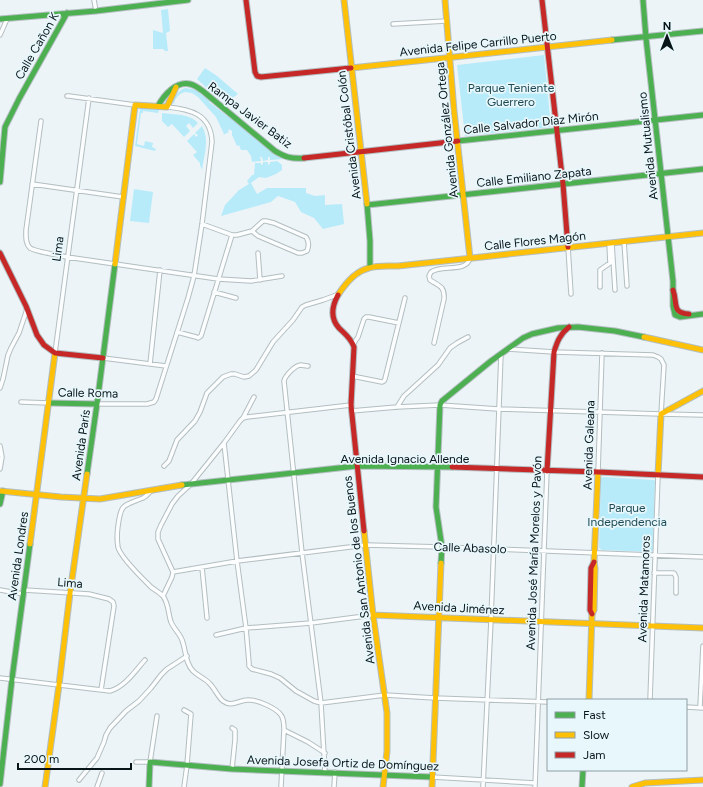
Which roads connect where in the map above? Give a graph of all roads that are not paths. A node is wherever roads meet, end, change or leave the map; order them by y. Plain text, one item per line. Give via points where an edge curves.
1 (94, 0) edge
2 (188, 0) edge
3 (246, 0) edge
4 (344, 0) edge
5 (445, 0) edge
6 (542, 0) edge
7 (643, 0) edge
8 (163, 1) edge
9 (96, 11) junction
10 (67, 14) junction
11 (0, 19) edge
12 (7, 19) junction
13 (446, 21) junction
14 (393, 24) dead end
15 (703, 31) edge
16 (0, 35) edge
17 (646, 38) junction
18 (548, 47) junction
19 (449, 58) junction
20 (351, 68) junction
21 (176, 87) junction
22 (67, 96) dead end
23 (89, 98) junction
24 (135, 104) junction
25 (158, 106) junction
26 (167, 107) junction
27 (703, 115) edge
28 (656, 120) junction
29 (41, 121) dead end
30 (557, 131) junction
31 (2, 132) edge
32 (457, 141) junction
33 (361, 151) junction
34 (703, 169) edge
35 (661, 173) junction
36 (0, 182) edge
37 (32, 184) junction
38 (563, 184) junction
39 (76, 191) junction
40 (464, 194) junction
41 (123, 197) junction
42 (367, 205) junction
43 (202, 224) junction
44 (252, 231) junction
45 (703, 233) edge
46 (232, 235) junction
47 (668, 237) junction
48 (624, 241) junction
49 (611, 243) junction
50 (568, 247) junction
51 (0, 253) edge
52 (258, 253) dead end
53 (67, 257) junction
54 (470, 258) junction
55 (115, 264) junction
56 (370, 267) junction
57 (160, 270) junction
58 (194, 276) junction
59 (282, 276) dead end
60 (218, 280) junction
61 (260, 280) junction
62 (600, 286) dead end
63 (627, 286) dead end
64 (615, 290) dead end
65 (214, 292) junction
66 (339, 294) junction
67 (571, 294) dead end
68 (236, 298) dead end
69 (406, 298) dead end
70 (27, 309) junction
71 (703, 314) edge
72 (399, 323) junction
73 (570, 326) junction
74 (178, 332) junction
75 (468, 337) dead end
76 (354, 343) junction
77 (434, 343) dead end
78 (507, 349) junction
79 (703, 350) edge
80 (554, 352) junction
81 (55, 353) junction
82 (602, 353) junction
83 (501, 354) junction
84 (103, 358) junction
85 (150, 364) junction
86 (166, 366) junction
87 (308, 366) dead end
88 (352, 376) junction
89 (0, 388) edge
90 (703, 391) edge
91 (254, 397) dead end
92 (21, 402) dead end
93 (50, 403) junction
94 (97, 404) junction
95 (440, 406) junction
96 (397, 407) junction
97 (351, 408) junction
98 (498, 409) junction
99 (550, 410) junction
100 (287, 412) junction
101 (600, 412) junction
102 (661, 414) junction
103 (703, 415) edge
104 (243, 418) junction
105 (224, 444) junction
106 (0, 446) edge
107 (164, 466) dead end
108 (357, 466) junction
109 (438, 467) junction
110 (0, 469) edge
111 (496, 469) junction
112 (547, 471) junction
113 (598, 472) junction
114 (293, 473) junction
115 (658, 475) junction
116 (703, 477) edge
117 (229, 480) junction
118 (191, 484) junction
119 (151, 490) junction
120 (1, 491) edge
121 (37, 494) junction
122 (84, 498) junction
123 (0, 504) edge
124 (366, 545) junction
125 (442, 547) junction
126 (493, 549) junction
127 (544, 551) junction
128 (594, 552) junction
129 (302, 553) junction
130 (655, 555) junction
131 (703, 557) edge
132 (237, 561) junction
133 (202, 566) junction
134 (173, 572) junction
135 (654, 573) junction
136 (0, 590) edge
137 (24, 592) junction
138 (70, 593) junction
139 (676, 593) dead end
140 (163, 596) junction
141 (373, 615) junction
142 (439, 617) junction
143 (207, 618) dead end
144 (491, 620) junction
145 (541, 622) junction
146 (311, 623) junction
147 (592, 624) junction
148 (653, 626) junction
149 (246, 628) junction
150 (703, 628) edge
151 (216, 635) dead end
152 (703, 646) edge
153 (187, 656) junction
154 (145, 660) dead end
155 (0, 678) edge
156 (12, 679) junction
157 (59, 685) junction
158 (101, 690) junction
159 (386, 695) junction
160 (435, 698) junction
161 (589, 699) edge
162 (650, 699) edge
163 (487, 700) junction
164 (538, 702) junction
165 (547, 702) edge
166 (321, 703) junction
167 (687, 707) edge
168 (702, 708) edge
169 (184, 710) dead end
170 (157, 716) dead end
171 (232, 728) dead end
172 (284, 730) junction
173 (325, 753) junction
174 (136, 762) dead end
175 (150, 762) junction
176 (187, 765) junction
177 (232, 769) junction
178 (282, 770) junction
179 (584, 771) edge
180 (587, 771) edge
181 (325, 772) junction
182 (335, 772) junction
183 (102, 773) dead end
184 (384, 774) junction
185 (432, 777) junction
186 (79, 780) dead end
187 (484, 780) junction
188 (703, 780) edge
189 (0, 784) edge
190 (535, 785) edge
191 (45, 787) edge
192 (97, 787) edge
193 (149, 787) edge
194 (184, 787) edge
195 (281, 787) edge
196 (334, 787) edge
197 (383, 787) edge
198 (432, 787) edge
199 (483, 787) edge
200 (582, 787) edge
201 (586, 787) edge
202 (632, 787) edge

1 - 9 street
2 - 8 main road
3 - 20 main road, Avenida Felipe Carrillo Puerto via 258,77
4 - 20 main road, Avenida Cristóbal Colón
5 - 13 main road, Avenida González Ortega
6 - 18 main road
7 - 17 main road, Avenida Mutualismo
8 - 9 main road
9 - 10 main road
10 - 12 main road
10 - 31 main road, Calle Cañon K
11 - 12 main road
12 - 16 street
13 - 14 street
13 - 19 main road, Avenida González Ortega
15 - 17 main road, Avenida Felipe Carrillo Puerto
17 - 18 main road, Avenida Felipe Carrillo Puerto
17 - 28 main road, Avenida Mutualismo
18 - 19 main road, Avenida Felipe Carrillo Puerto
18 - 30 main road
19 - 20 main road, Avenida Felipe Carrillo Puerto
19 - 32 main road, Avenida González Ortega
20 - 33 main road, Avenida Cristóbal Colón
21 - 25 main road via 167,92
21 - 26 main road
21 - 33 main road, Rampa Javier Batiz via 194,85 271,147 290,158
22 - 23 street
23 - 24 street
23 - 39 street, Lima
24 - 25 main road
24 - 41 main road, Avenida París
25 - 26 main road
26 - 43 street via 197,114 210,129 212,142
27 - 28 main road, Calle Salvador Díaz Mirón
28 - 30 main road, Calle Salvador Díaz Mirón
28 - 35 main road, Avenida Mutualismo
29 - 37 street
30 - 32 main road, Calle Salvador Díaz Mirón
30 - 38 main road
31 - 36 main road, Calle Cañon K
32 - 33 main road, Calle Salvador Díaz Mirón
32 - 40 main road, Avenida González Ortega
33 - 42 main road, Avenida Cristóbal Colón
34 - 35 main road, Calle Emiliano Zapata
35 - 38 main road, Calle Emiliano Zapata
35 - 47 main road, Avenida Mutualismo
37 - 39 street
37 - 53 street via 26,230 27,242 30,248
38 - 40 main road, Calle Emiliano Zapata
38 - 50 main road
39 - 41 street
39 - 53 street, Lima
40 - 42 main road, Calle Emiliano Zapata
40 - 54 main road, Avenida González Ortega
41 - 55 main road, Avenida París
42 - 56 main road, Avenida Cristóbal Colón
43 - 46 street
43 - 58 street
44 - 44 street via 263,221 269,221 306,237 309,242 308,248 307,251 298,253
44 - 46 street
45 - 47 main road, Calle Flores Magón
46 - 60 street
47 - 48 main road, Calle Flores Magón
47 - 71 main road, Avenida Mutualismo via 676,316
48 - 49 main road, Calle Flores Magón
48 - 63 street
49 - 50 main road, Calle Flores Magón
49 - 62 street via 610,260 600,270
49 - 64 street
50 - 54 main road, Calle Flores Magón
50 - 67 street
51 - 70 main road
52 - 61 street
53 - 55 street
53 - 81 street, Lima
54 - 56 main road, Calle Flores Magón
54 - 77 street via 467,264 434,269 429,276 430,280 444,292
55 - 57 street
55 - 84 main road, Avenida París
56 - 66 main road via 357,274
57 - 58 street
57 - 85 street
58 - 60 street
58 - 74 street
59 - 61 street
60 - 61 street
60 - 65 street
65 - 68 street
65 - 74 street via 200,337
66 - 76 main road via 333,304 333,320
66 - 107 street via 302,307 249,376 230,374 223,377 207,393 195,421 177,440 169,461
69 - 72 street
70 - 81 main road via 37,336 48,350
70 - 89 street via 8,355
72 - 76 street via 366,317
72 - 88 street via 384,381
73 - 78 main road via 528,335
73 - 79 main road via 624,333
73 - 80 main road, Avenida José María Morelos y Pavón via 561,334
74 - 86 street
75 - 96 street via 450,348 438,365 404,396
76 - 88 main road, Avenida San Antonio de los Buenos
78 - 80 street
78 - 83 main road
80 - 82 street
80 - 99 main road, Avenida José María Morelos y Pavón
81 - 84 main road
81 - 93 main road, Lima
82 - 101 street, Avenida Galeana
82 - 102 street, Avenida Matamoros via 653,355 661,359 664,365
83 - 95 main road via 442,401
83 - 98 street
84 - 85 street
84 - 94 main road, Avenida París
85 - 86 street
86 - 94 street, Calle Roma via 154,402
87 - 100 street via 297,366 285,378
88 - 97 main road, Avenida San Antonio de los Buenos
90 - 102 main road
91 - 104 street
92 - 93 street, Calle Roma
93 - 94 main road, Calle Roma
93 - 121 main road, Avenida Londres
94 - 122 main road, Avenida París
95 - 96 street
95 - 98 street
95 - 109 main road
96 - 97 street
97 - 100 street
97 - 108 main road, Avenida San Antonio de los Buenos
98 - 99 street
98 - 111 street
99 - 101 street
99 - 112 main road, Avenida José María Morelos y Pavón
100 - 104 street
100 - 114 street
101 - 102 street
101 - 113 street, Avenida Galeana
102 - 103 street
102 - 115 main road, Avenida Matamoros
104 - 105 street
105 - 117 street
105 - 118 street
106 - 110 street
108 - 109 main road, Avenida Ignacio Allende
108 - 114 main road, Avenida Ignacio Allende
108 - 124 main road, Avenida San Antonio de los Buenos
109 - 111 main road, Avenida Ignacio Allende
109 - 125 main road via 436,507
111 - 112 main road, Avenida Ignacio Allende
111 - 126 street
112 - 113 main road, Avenida Ignacio Allende
112 - 127 street, Avenida José María Morelos y Pavón
113 - 115 main road, Avenida Ignacio Allende
113 - 128 main road, Avenida Galeana
114 - 117 main road, Avenida Ignacio Allende
114 - 129 street
115 - 116 main road, Avenida Ignacio Allende
115 - 130 street, Avenida Matamoros
117 - 118 main road, Avenida Ignacio Allende
117 - 132 street
118 - 119 main road, Avenida Ignacio Allende
118 - 134 street via 172,504 158,532 158,539
119 - 122 main road, Avenida Ignacio Allende via 100,499
119 - 140 street via 143,498 122,508 117,533 118,549 136,572
120 - 121 main road, Avenida Ignacio Allende
120 - 123 main road
121 - 122 main road, Avenida Ignacio Allende
121 - 137 main road, Avenida Londres
122 - 138 main road, Avenida París
124 - 125 street, Calle Abasolo
124 - 129 street, Calle Abasolo
124 - 141 main road, Avenida San Antonio de los Buenos
125 - 126 street, Calle Abasolo
125 - 142 main road
126 - 127 street, Calle Abasolo
126 - 144 street
127 - 128 street, Calle Abasolo
127 - 145 street, Avenida José María Morelos y Pavón
128 - 130 street, Calle Abasolo
128 - 147 main road, Avenida Galeana via 591,568
129 - 132 street, Calle Abasolo
129 - 146 street
130 - 131 street, Calle Abasolo
130 - 135 street, Avenida Matamoros
132 - 133 street, Calle Abasolo
132 - 149 street
133 - 134 street, Calle Abasolo
133 - 143 street
134 - 140 street
135 - 139 street via 676,575
135 - 148 street, Avenida Matamoros
136 - 137 street, Lima
137 - 138 street, Lima
137 - 156 main road, Avenida Londres
138 - 157 main road, Avenida París
138 - 158 street, Lima via 89,594 113,602
140 - 153 street via 171,622 182,639
141 - 142 main road, Avenida Jiménez
141 - 146 street, Avenida Jiménez
141 - 159 main road, Avenida San Antonio de los Buenos
142 - 144 main road, Avenida Jiménez
142 - 160 main road
144 - 145 main road, Avenida Jiménez
144 - 163 street
145 - 147 main road, Avenida Jiménez
145 - 164 street, Avenida José María Morelos y Pavón
146 - 149 street, Avenida Jiménez
146 - 166 street
147 - 148 main road, Avenida Jiménez
147 - 161 main road, Avenida Galeana
148 - 150 main road, Avenida Jiménez
148 - 162 street, Avenida Matamoros
149 - 151 street, Avenida Jiménez
149 - 166 street via 249,666 280,678 296,691
152 - 168 street
153 - 172 street via 188,664 193,671 210,684 223,701 228,704 242,700 257,701 274,709 284,722
153 - 186 street via 167,669 139,701 110,728 93,765
154 - 158 street via 119,687
155 - 156 street
156 - 157 street
156 - 189 main road, Avenida Londres
157 - 158 street
157 - 191 main road, Avenida París
159 - 160 street
159 - 166 street
159 - 184 main road, Avenida San Antonio de los Buenos via 388,724
160 - 163 street
160 - 185 main road
163 - 164 street
163 - 187 street
164 - 165 street
164 - 190 street, Avenida José María Morelos y Pavón
166 - 173 street
167 - 168 street
169 - 176 street via 191,714
170 - 175 street
171 - 177 street via 235,730 235,740
172 - 173 street
172 - 178 street
173 - 181 street
174 - 175 street
175 - 176 main road, Avenida Josefa Ortiz de Domínguez
175 - 193 main road
176 - 177 main road, Avenida Josefa Ortiz de Domínguez
176 - 194 street
177 - 178 main road, Avenida Josefa Ortiz de Domínguez
178 - 181 main road, Avenida Josefa Ortiz de Domínguez
178 - 195 street
179 - 200 main road
180 - 201 main road
181 - 182 main road, Avenida Josefa Ortiz de Domínguez
182 - 184 main road, Avenida Josefa Ortiz de Domínguez
182 - 196 street
183 - 192 street
184 - 185 main road, Avenida Josefa Ortiz de Domínguez
184 - 197 main road, Avenida San Antonio de los Buenos
185 - 187 street, Avenida Josefa Ortiz de Domínguez
185 - 198 main road
187 - 190 street, Avenida Josefa Ortiz de Domínguez
187 - 199 street
188 - 202 main road via 645,783

